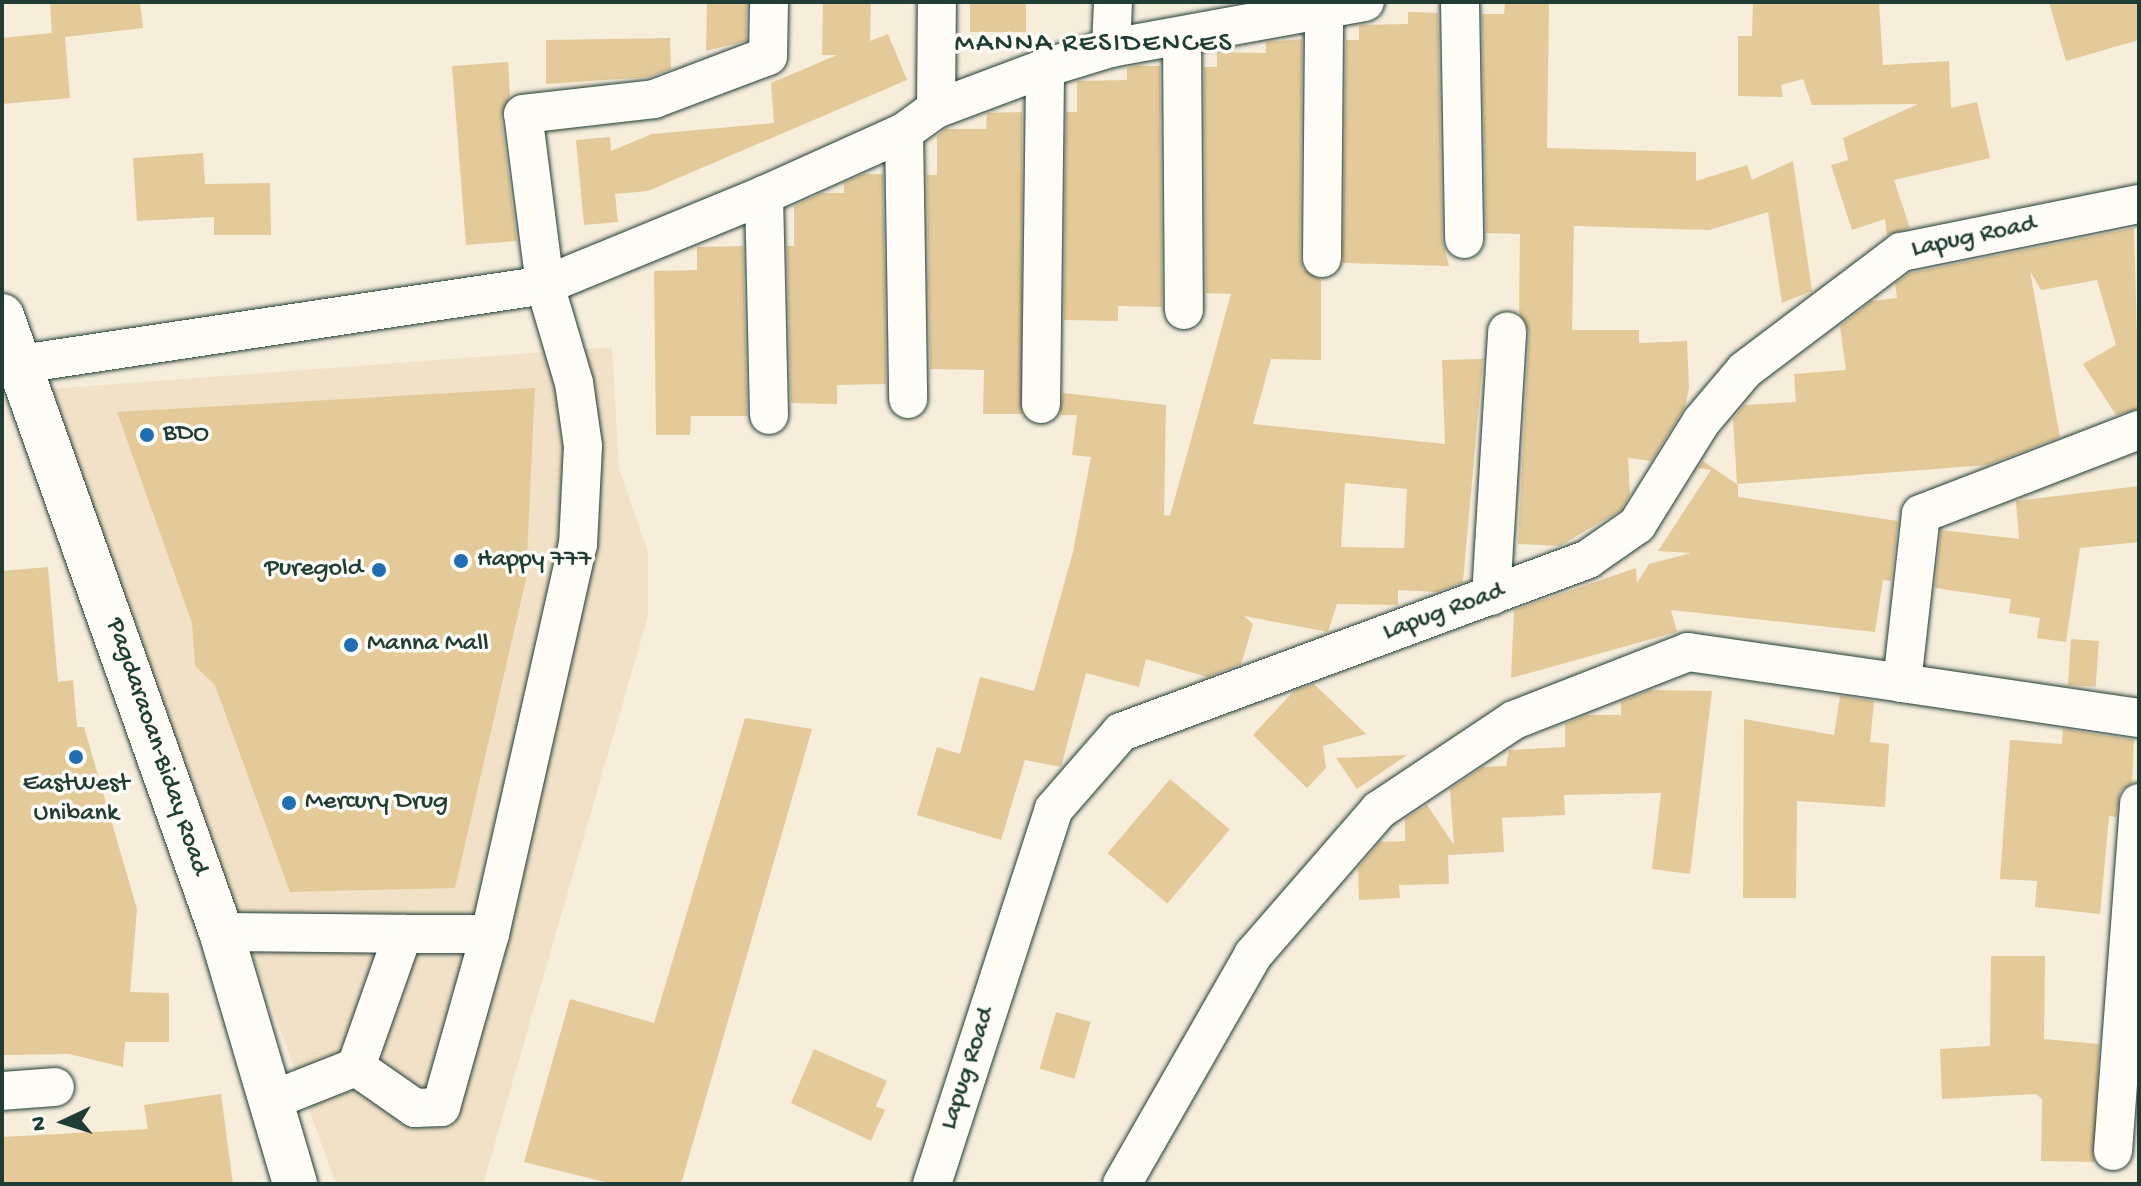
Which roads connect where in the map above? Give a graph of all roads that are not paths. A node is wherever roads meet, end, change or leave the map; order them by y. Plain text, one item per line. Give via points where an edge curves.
1 (769, 2) edge
2 (937, 2) edge
3 (1113, 2) edge
4 (1365, 2) edge
5 (1460, 2) edge
6 (1283, 9) edge
7 (1324, 13) junction
8 (1182, 39) junction
9 (1111, 48) junction
10 (1045, 68) junction
11 (936, 109) junction
12 (904, 132) junction
13 (764, 195) junction
14 (2139, 204) edge
15 (1464, 239) dead end
16 (1322, 258) dead end
17 (545, 285) junction
18 (1184, 310) dead end
19 (2, 316) edge
20 (1507, 331) dead end
21 (21, 364) junction
22 (908, 399) dead end
23 (1041, 404) dead end
24 (769, 415) dead end
25 (2139, 430) edge
26 (1491, 596) junction
27 (1902, 683) junction
28 (2139, 718) edge
29 (2139, 803) edge
30 (221, 932) junction
31 (403, 934) junction
32 (490, 934) junction
33 (356, 1067) junction
34 (55, 1087) dead end
35 (2, 1091) edge
36 (270, 1101) junction
37 (2113, 1151) dead end
38 (295, 1184) edge
39 (932, 1184) edge
40 (1122, 1184) edge

1 - 17 street via 768,56 654,99 523,114
2 - 11 street
3 - 9 street
4 - 7 street
5 - 15 street
6 - 7 street
6 - 8 street
7 - 16 street
8 - 9 street
8 - 18 street
9 - 10 street
10 - 11 street
10 - 23 street
11 - 12 street
12 - 13 street
12 - 22 street
13 - 17 street
13 - 24 street
14 - 26 street, Lapug Road via 1901,252 1745,370 1701,422 1637,525 1588,559
17 - 21 street
17 - 32 street via 574,383 581,430 578,545
19 - 21 main road, Pagdaraoan-Biday Road
20 - 26 street
21 - 30 main road, Pagdaraoan-Biday Road
25 - 27 street via 1921,514
26 - 39 street, Lapug Road via 1121,732 1090,762 1054,809
27 - 28 street
27 - 40 street via 1688,652 1514,720 1379,810 1253,955
29 - 37 street
30 - 31 street
30 - 36 main road, Pagdaraoan-Biday Road
31 - 32 street
31 - 33 street
32 - 33 street via 441,1107 415,1108
33 - 36 street
34 - 35 street
36 - 38 main road, Pagdaraoan-Biday Road

